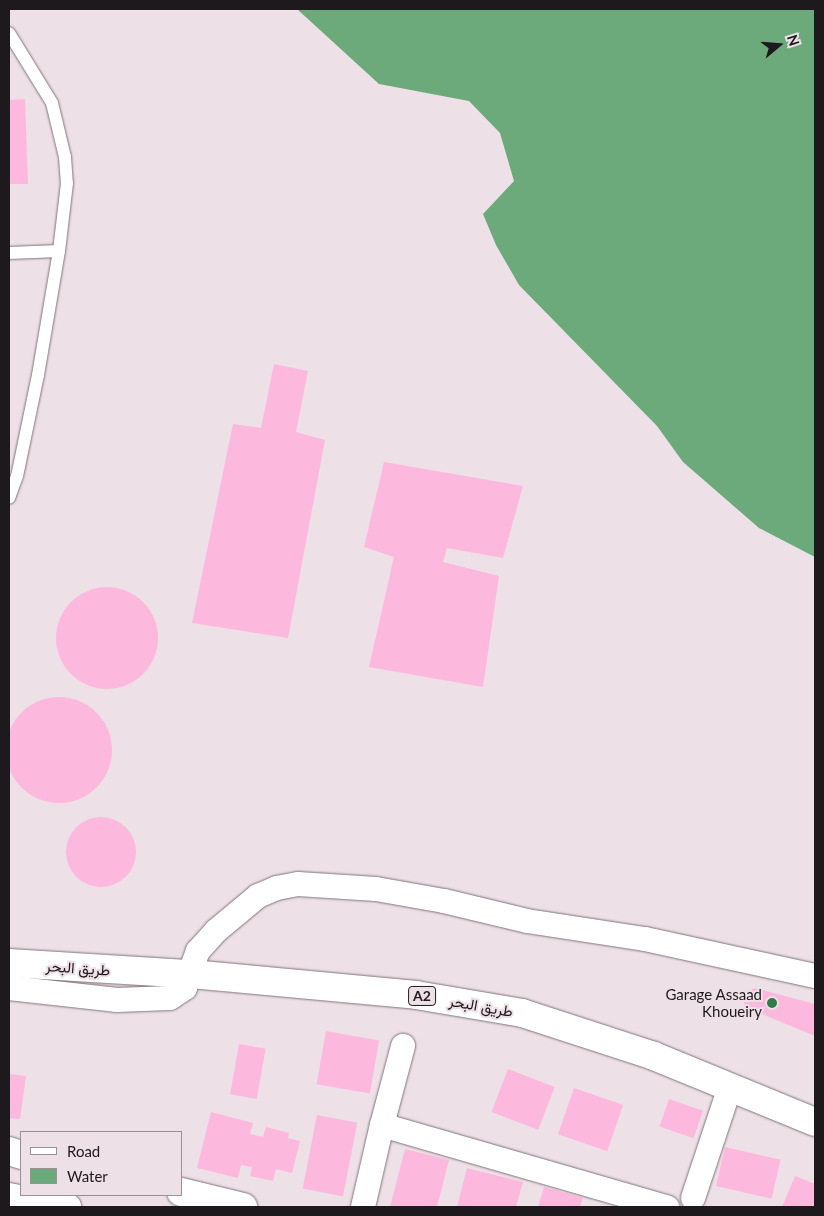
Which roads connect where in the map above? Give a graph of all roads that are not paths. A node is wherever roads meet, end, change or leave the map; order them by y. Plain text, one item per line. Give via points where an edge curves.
1 (9, 33) edge
2 (59, 251) junction
3 (9, 253) edge
4 (9, 498) edge
5 (9, 963) edge
6 (191, 974) junction
7 (815, 976) edge
8 (9, 988) edge
9 (403, 1046) dead end
10 (730, 1087) junction
11 (815, 1122) edge
12 (382, 1126) junction
13 (182, 1192) edge
14 (9, 1195) edge
15 (693, 1198) dead end
16 (69, 1203) edge
17 (243, 1207) edge
18 (364, 1207) edge
19 (667, 1207) edge

1 - 2 lane via 52,103 59,128 68,183
2 - 3 lane
2 - 4 lane via 38,375 17,476
5 - 6 main road, طريق البحر / A2
6 - 7 street via 198,951 223,925 258,896 298,884 376,889 444,901 526,921 646,939
6 - 8 street via 181,992 163,1000 117,1000
6 - 10 main road, طريق البحر / A2 via 416,996 522,1013 654,1056
9 - 12 street
10 - 11 main road, طريق البحر / A2
10 - 15 street
12 - 18 street
12 - 19 street
13 - 17 main road
14 - 16 street

